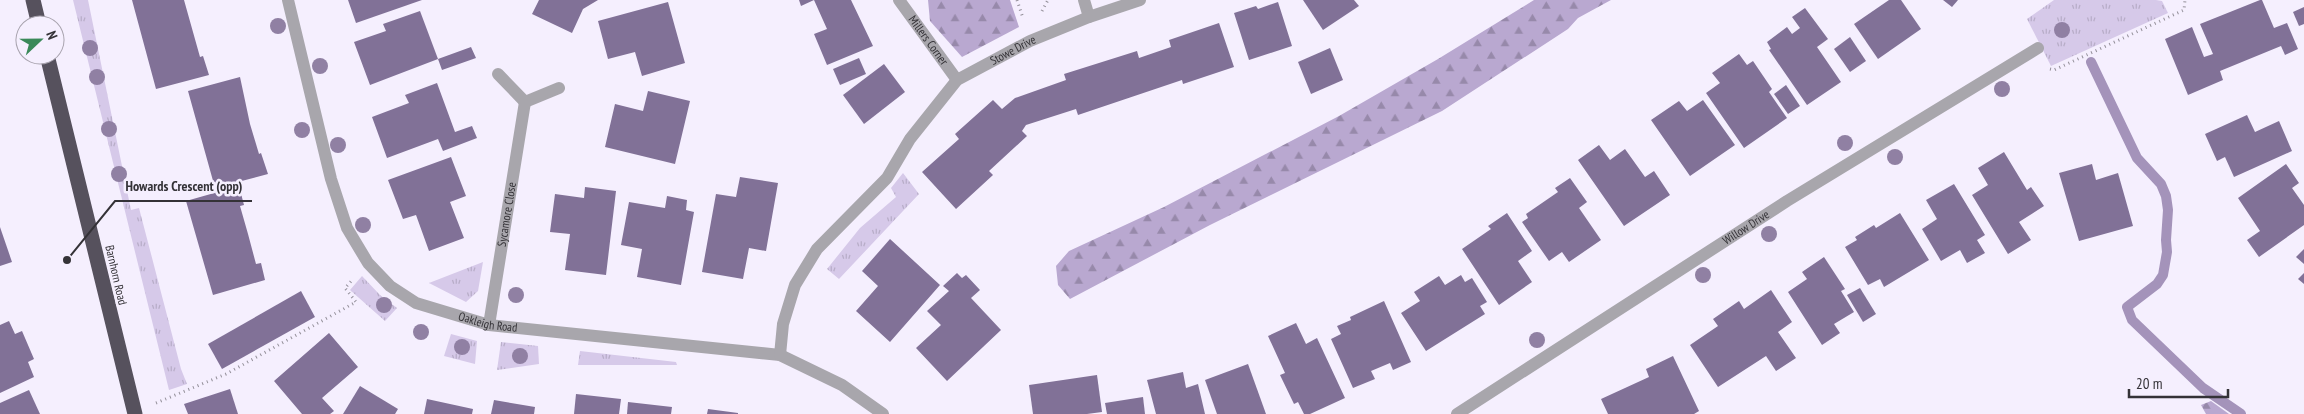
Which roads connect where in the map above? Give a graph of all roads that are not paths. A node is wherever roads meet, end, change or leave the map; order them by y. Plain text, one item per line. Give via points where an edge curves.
1 (33, 0) edge
2 (288, 0) edge
3 (899, 0) edge
4 (1084, 0) edge
5 (1140, 0) edge
6 (37, 15) edge
7 (1089, 16) junction
8 (2038, 48) dead end
9 (49, 65) edge
10 (498, 74) dead end
11 (958, 80) junction
12 (559, 88) dead end
13 (525, 102) junction
14 (489, 325) junction
15 (780, 355) junction
16 (135, 413) edge
17 (883, 414) edge
18 (1457, 414) edge

1 - 6 highway
2 - 14 street, Oakleigh Road via 331,179 347,228 368,263 390,286 416,303
3 - 11 street, Millers Corner
4 - 7 street
5 - 7 street, Stowe Drive
7 - 11 street, Stowe Drive via 1030,41
8 - 18 street, Willow Drive via 1787,200
9 - 16 highway, Barnhorn Road
10 - 13 street
11 - 15 street, Stowe Drive via 910,139 887,178 816,249 796,285 783,324
12 - 13 street
13 - 14 street, Sycamore Close
14 - 15 street, Oakleigh Road
15 - 17 street, Oakleigh Road via 842,385

